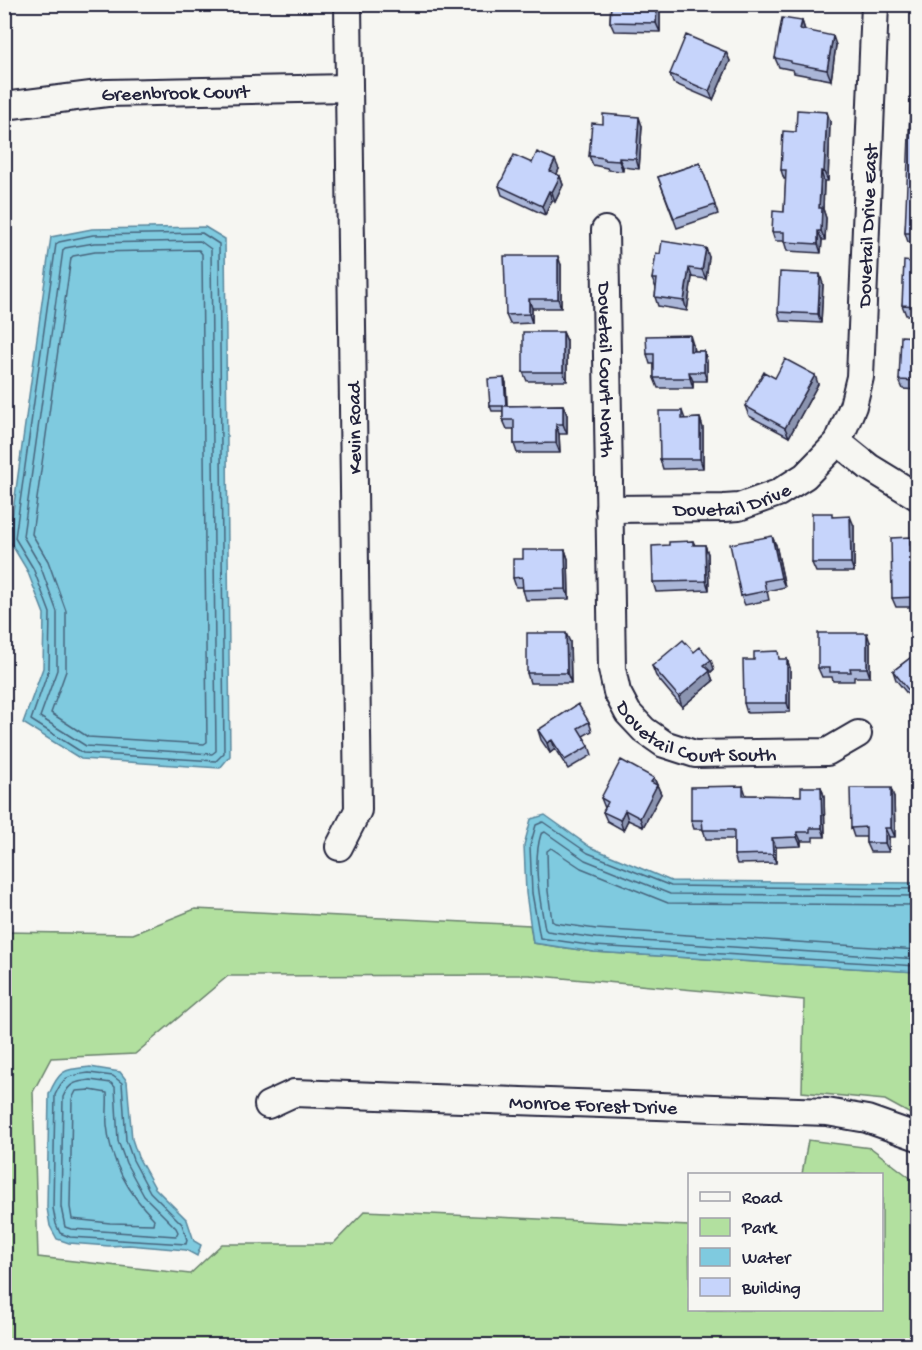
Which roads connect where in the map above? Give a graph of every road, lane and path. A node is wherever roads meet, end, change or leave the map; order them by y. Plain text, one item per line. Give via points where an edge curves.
1 (348, 4) edge
2 (875, 4) edge
3 (349, 88) junction
4 (4, 106) edge
5 (605, 230) dead end
6 (838, 442) junction
7 (918, 497) edge
8 (609, 509) junction
9 (858, 734) dead end
10 (339, 847) dead end
11 (268, 1105) dead end
12 (918, 1137) edge

1 - 3 street, Kevin Road
2 - 6 street, Dovetail Drive East via 860,377
3 - 4 street, Greenbrook Court via 107,93
3 - 10 street, Kevin Road via 358,810
5 - 8 street, Dovetail Court North
6 - 7 street via 869,467
6 - 8 street, Dovetail Drive via 805,476 778,494 740,507
8 - 9 street, Dovetail Court South via 612,669 622,702 644,730 664,744 695,754 827,752
11 - 12 street, Monroe Forest Drive via 294,1093 827,1112 867,1119

